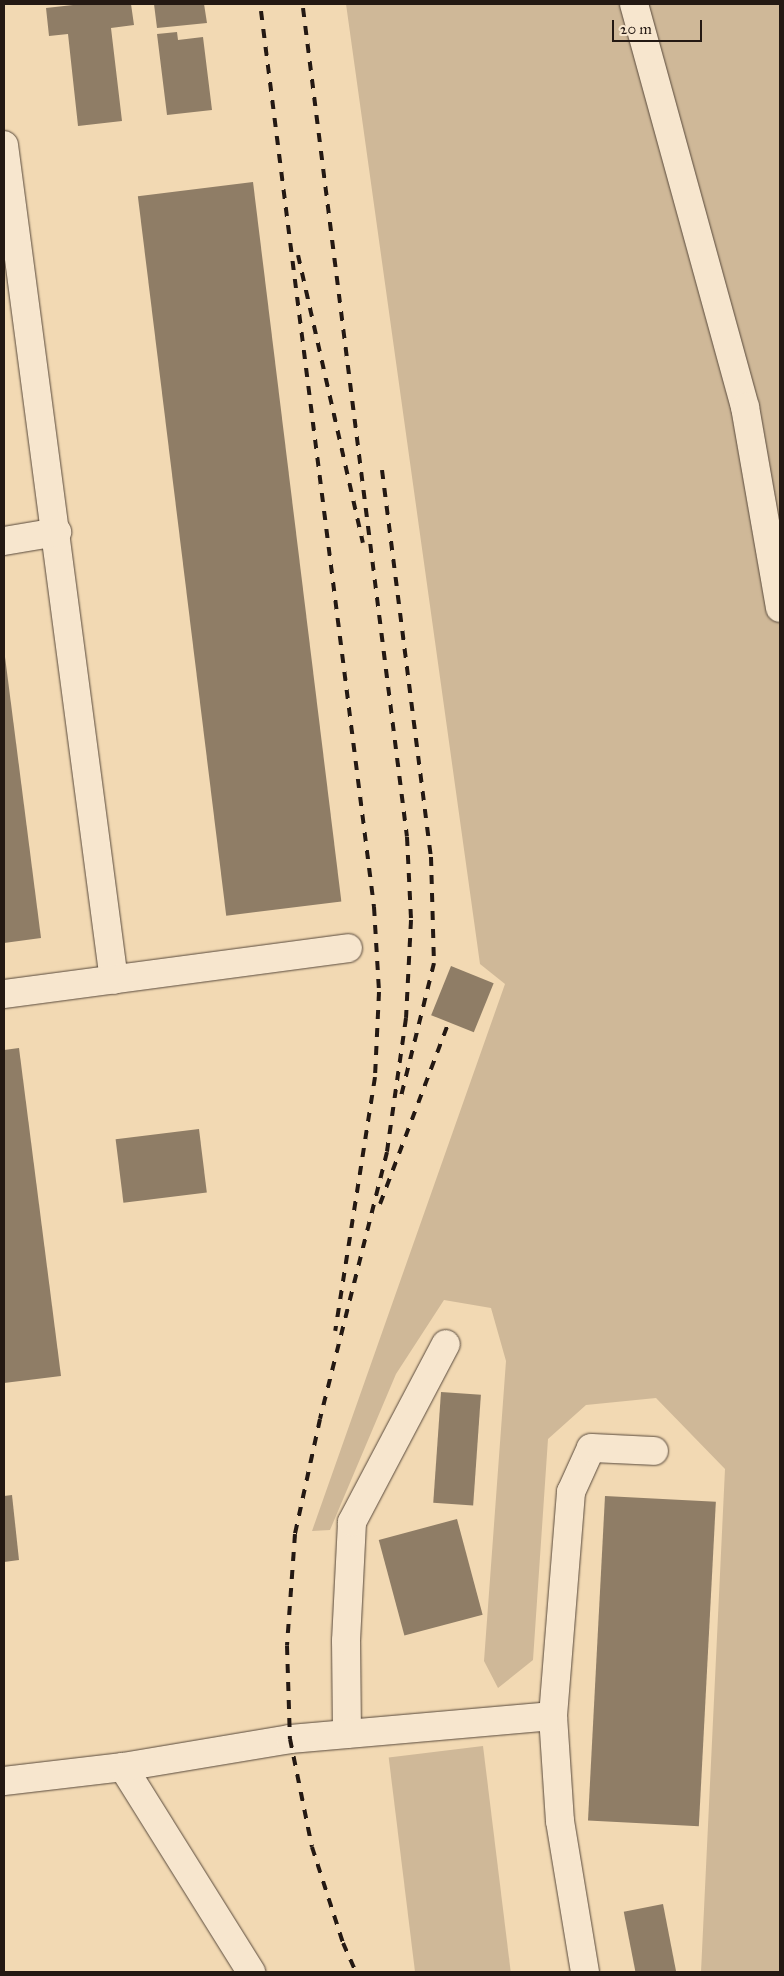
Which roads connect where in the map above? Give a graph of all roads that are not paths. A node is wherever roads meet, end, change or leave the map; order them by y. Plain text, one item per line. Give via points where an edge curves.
1 (634, 4) edge
2 (4, 145) edge
3 (57, 532) junction
4 (4, 541) edge
5 (780, 608) edge
6 (348, 948) dead end
7 (114, 980) junction
8 (4, 994) edge
9 (446, 1344) dead end
10 (654, 1451) dead end
11 (553, 1716) junction
12 (347, 1734) junction
13 (123, 1767) junction
14 (4, 1781) edge
15 (251, 1972) edge
16 (585, 1972) edge

1 - 5 street via 745,407
2 - 3 street
3 - 4 street
3 - 7 street
6 - 7 street
7 - 8 street
9 - 12 street via 352,1522 346,1641
10 - 11 street via 591,1448 571,1492
11 - 12 street
11 - 16 street via 560,1821
12 - 13 street via 290,1739
13 - 14 street
13 - 15 street

